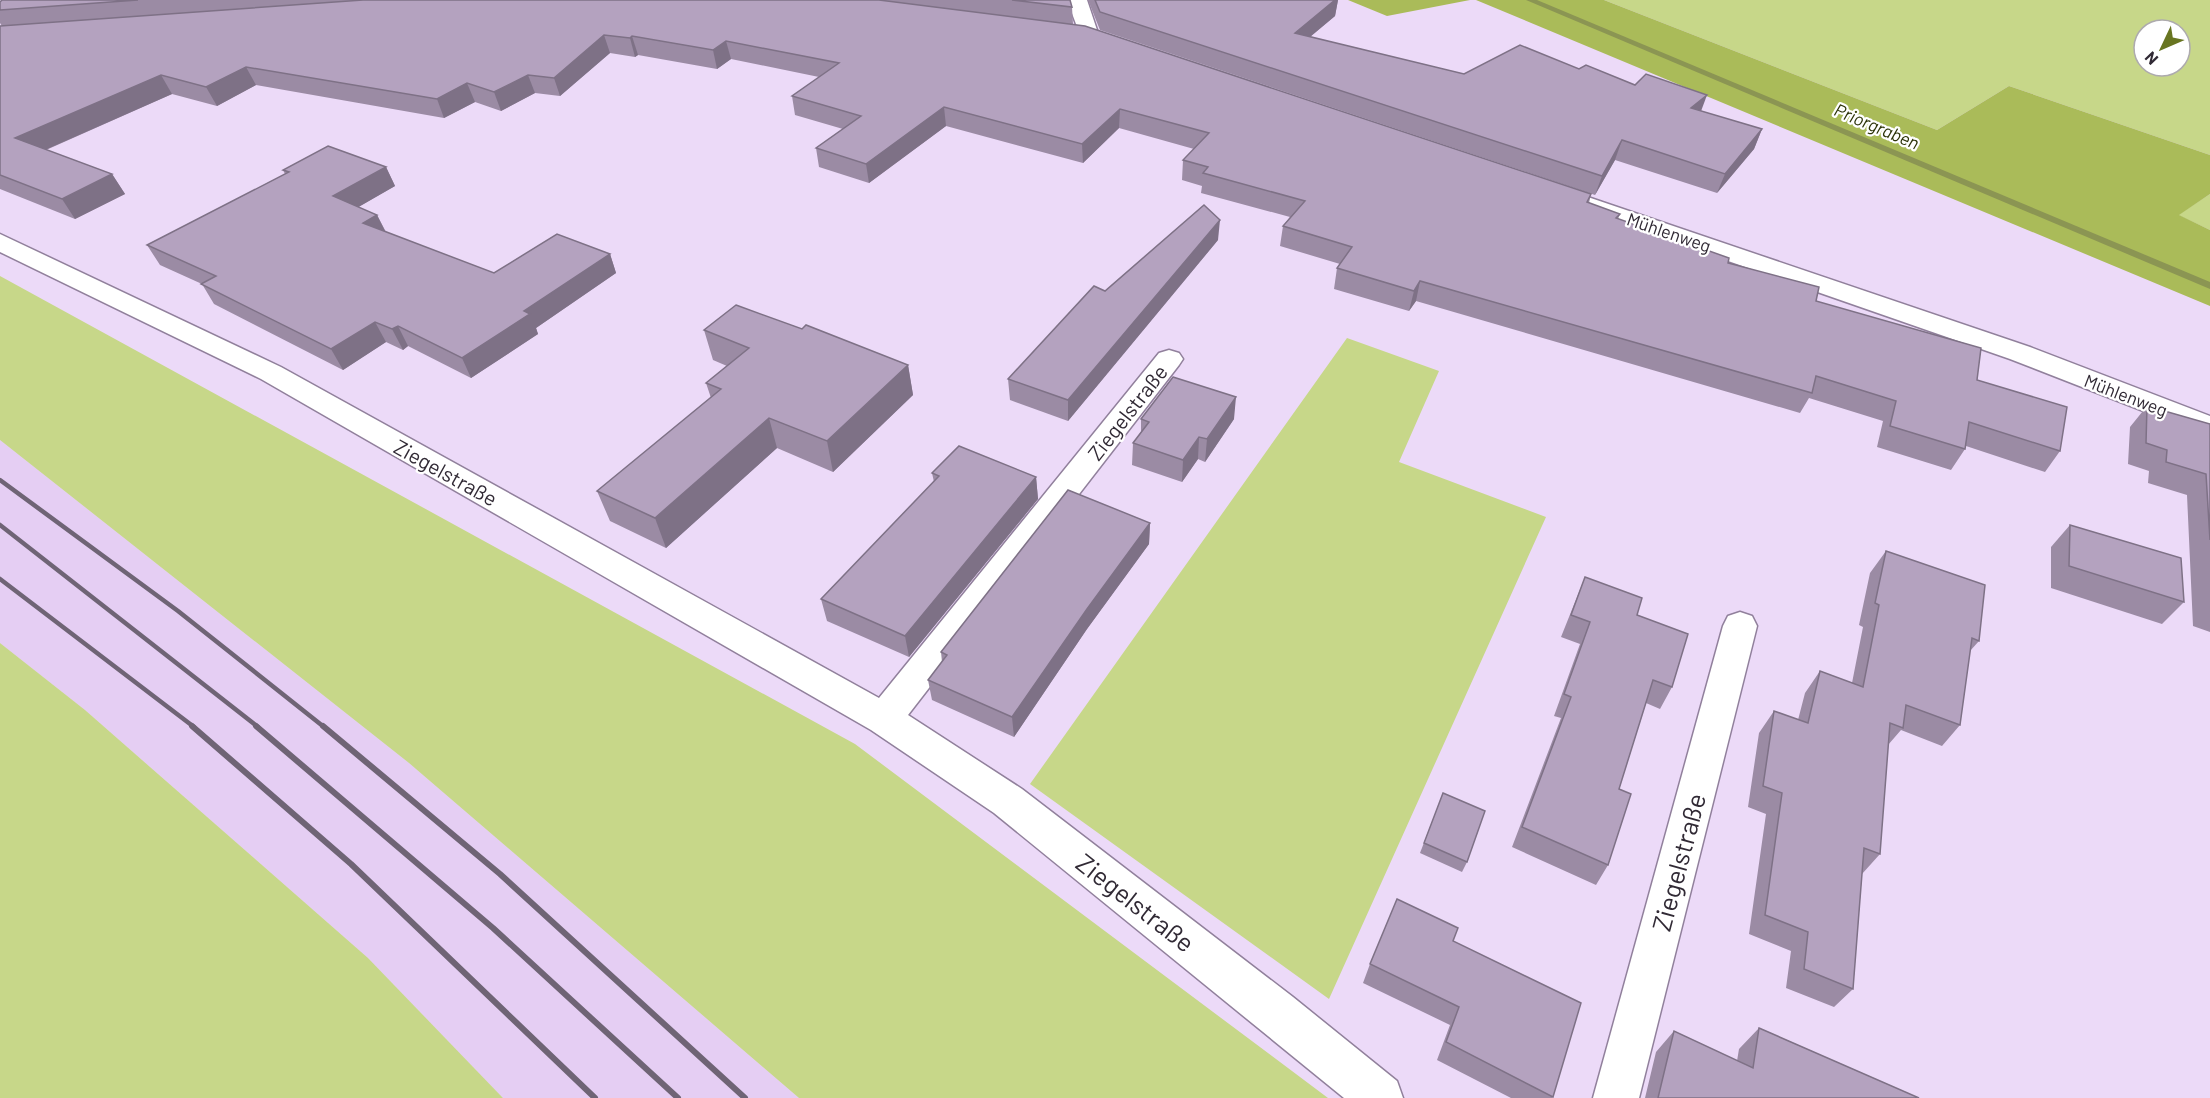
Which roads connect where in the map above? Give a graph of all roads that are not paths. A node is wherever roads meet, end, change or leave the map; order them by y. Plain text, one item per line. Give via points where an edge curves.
1 (1077, 0) edge
2 (1089, 37) edge
3 (1553, 192) edge
4 (0, 242) edge
5 (1169, 359) dead end
6 (2210, 427) edge
7 (1740, 626) dead end
8 (884, 719) junction
9 (1380, 1098) edge
10 (1616, 1098) edge

1 - 2 street
3 - 6 street, Mühlenweg via 2020,353
4 - 8 street, Ziegelstraße via 271,373
5 - 8 street, Ziegelstraße
7 - 10 street, Ziegelstraße
8 - 9 street, Ziegelstraße via 1008,801

